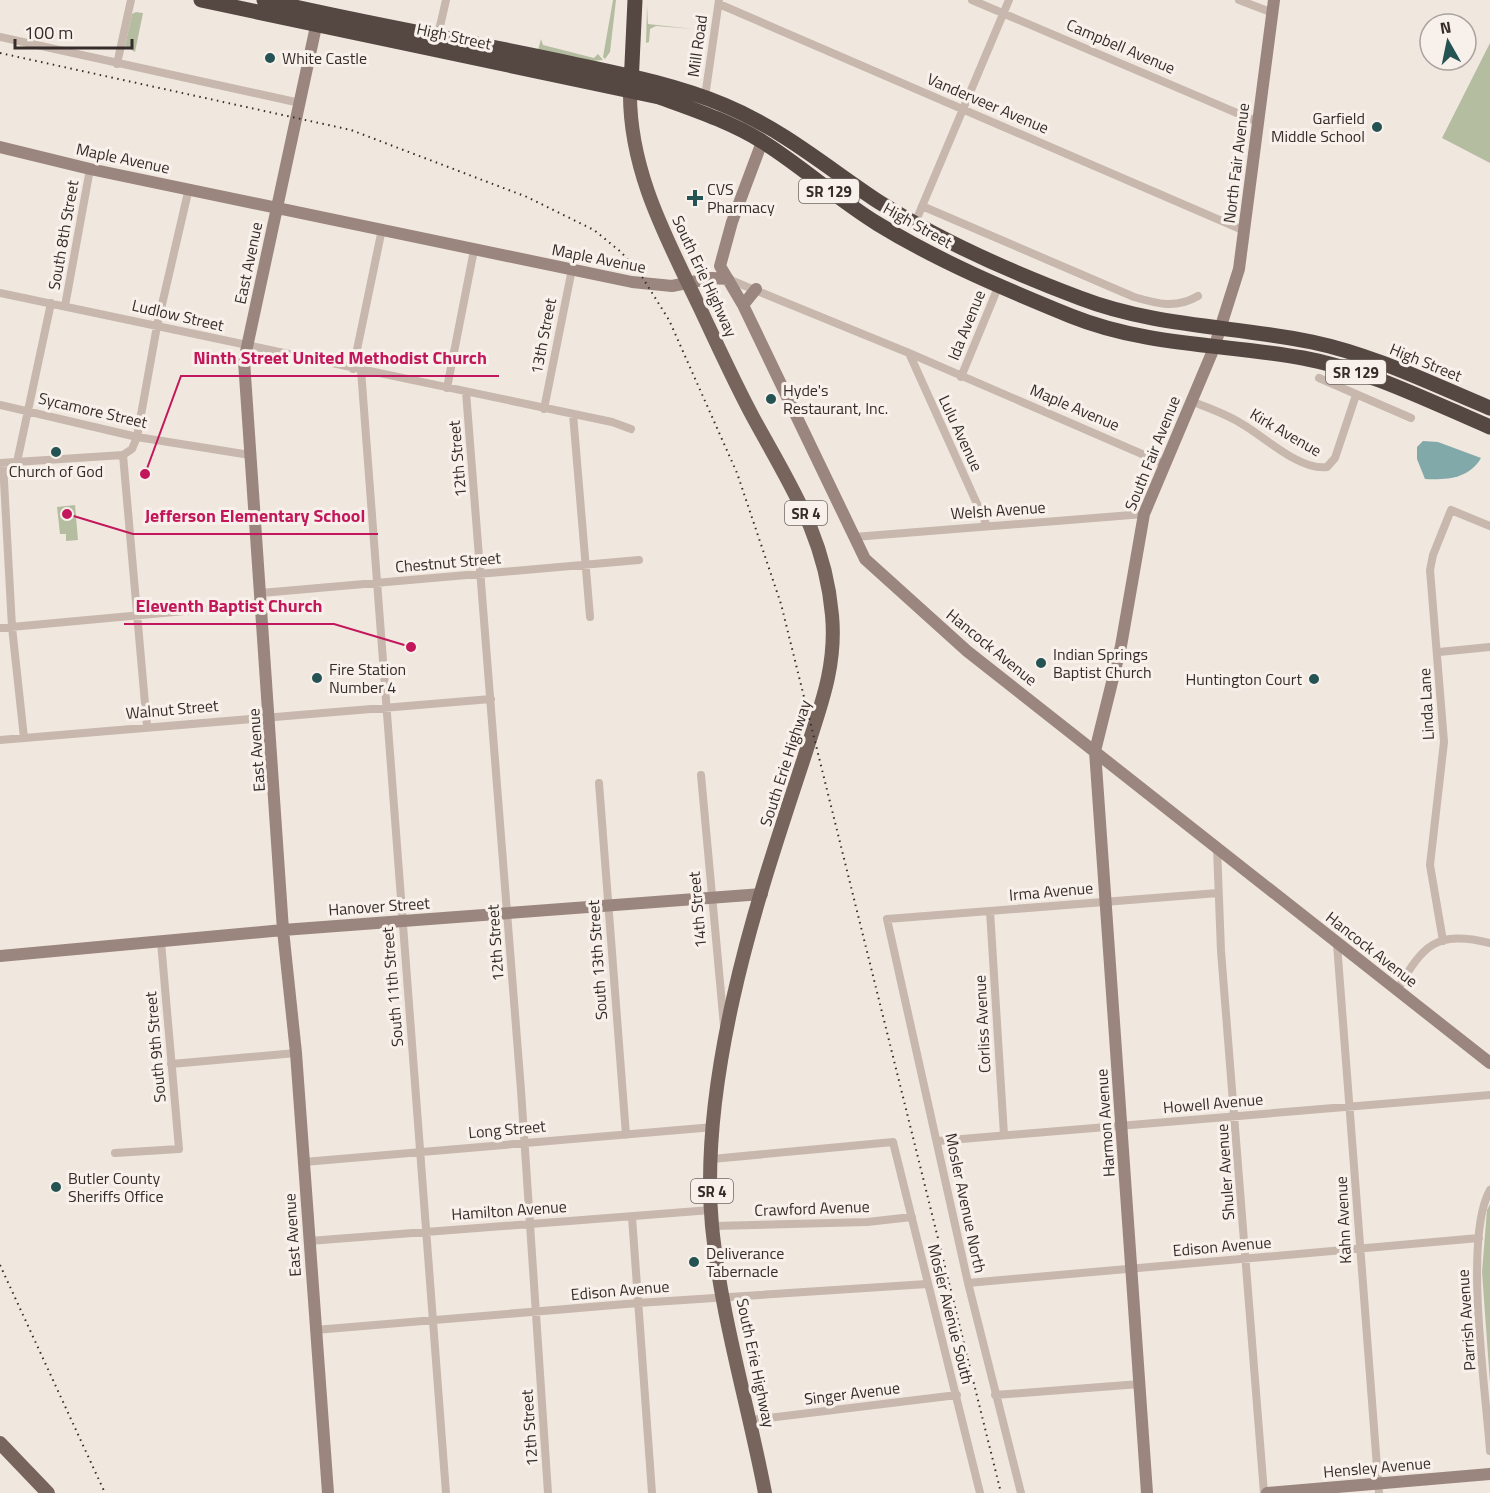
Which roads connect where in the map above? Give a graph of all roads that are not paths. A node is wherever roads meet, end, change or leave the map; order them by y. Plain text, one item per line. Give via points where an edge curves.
1 (131, 0) edge
2 (201, 0) edge
3 (264, 0) edge
4 (446, 0) edge
5 (634, 0) edge
6 (972, 0) edge
7 (1010, 0) edge
8 (1239, 0) edge
9 (281, 2) edge
10 (719, 2) edge
11 (1273, 6) edge
12 (1003, 14) junction
13 (318, 19) junction
14 (438, 35) junction
15 (0, 37) edge
16 (426, 49) junction
17 (117, 64) junction
18 (631, 83) junction
19 (705, 97) junction
20 (300, 103) junction
21 (963, 108) junction
22 (1258, 122) junction
23 (762, 142) junction
24 (0, 147) edge
25 (90, 169) junction
26 (189, 188) junction
27 (922, 206) junction
28 (276, 208) junction
29 (915, 223) junction
30 (382, 229) junction
31 (1245, 231) junction
32 (474, 250) junction
33 (572, 269) junction
34 (728, 279) junction
35 (688, 283) junction
36 (999, 285) junction
37 (756, 289) junction
38 (0, 292) edge
39 (1198, 296) dead end
40 (51, 303) junction
41 (743, 305) junction
42 (65, 306) junction
43 (157, 326) junction
44 (1221, 328) junction
45 (247, 346) junction
46 (1214, 348) junction
47 (909, 353) junction
48 (357, 370) junction
49 (961, 377) junction
50 (1319, 378) dead end
51 (447, 388) junction
52 (466, 392) junction
53 (1356, 395) junction
54 (1191, 401) junction
55 (0, 405) edge
56 (1490, 408) edge
57 (544, 409) junction
58 (29, 411) junction
59 (573, 414) junction
60 (1411, 418) dead end
61 (1490, 427) edge
62 (631, 429) dead end
63 (137, 437) junction
64 (123, 455) junction
65 (250, 455) junction
66 (17, 462) junction
67 (1, 463) edge
68 (1165, 464) junction
69 (1144, 514) junction
70 (987, 526) junction
71 (1490, 526) edge
72 (854, 537) junction
73 (639, 560) dead end
74 (586, 566) junction
75 (482, 574) junction
76 (377, 583) junction
77 (261, 599) junction
78 (137, 615) junction
79 (590, 617) dead end
80 (12, 627) junction
81 (0, 628) edge
82 (1490, 646) edge
83 (1439, 652) junction
84 (490, 699) junction
85 (386, 706) junction
86 (270, 716) junction
87 (147, 726) junction
88 (24, 738) junction
89 (0, 740) edge
90 (1095, 751) junction
91 (701, 776) dead end
92 (599, 783) dead end
93 (1217, 848) junction
94 (1218, 893) junction
95 (762, 894) junction
96 (711, 897) junction
97 (1105, 902) junction
98 (608, 906) junction
99 (990, 911) junction
100 (508, 914) junction
101 (887, 919) joint
102 (401, 921) junction
103 (283, 930) junction
104 (1443, 940) junction
105 (161, 942) junction
106 (1490, 943) edge
107 (1337, 944) junction
108 (0, 956) edge
109 (1398, 990) junction
110 (725, 1041) junction
111 (296, 1053) junction
112 (1490, 1063) edge
113 (171, 1064) junction
114 (1490, 1095) edge
115 (1351, 1107) junction
116 (1236, 1117) junction
117 (1122, 1126) junction
118 (714, 1127) junction
119 (626, 1135) junction
120 (1004, 1135) junction
121 (938, 1141) junction
122 (525, 1142) junction
123 (421, 1152) junction
124 (115, 1153) dead end
125 (712, 1159) junction
126 (303, 1162) junction
127 (1490, 1190) edge
128 (711, 1210) junction
129 (632, 1217) junction
130 (912, 1217) junction
131 (529, 1223) junction
132 (712, 1226) junction
133 (427, 1231) junction
134 (1479, 1238) junction
135 (309, 1241) junction
136 (1359, 1248) junction
137 (1247, 1258) junction
138 (1132, 1268) junction
139 (968, 1283) junction
140 (927, 1284) junction
141 (723, 1297) junction
142 (638, 1303) junction
143 (535, 1312) junction
144 (433, 1321) junction
145 (315, 1330) junction
146 (1140, 1384) junction
147 (957, 1395) junction
148 (995, 1395) junction
149 (751, 1420) junction
150 (0, 1443) edge
151 (1490, 1451) edge
152 (1490, 1474) edge
153 (1379, 1488) edge
154 (48, 1493) edge
155 (328, 1493) edge
156 (446, 1493) edge
157 (548, 1493) edge
158 (652, 1493) edge
159 (765, 1493) edge
160 (980, 1493) edge
161 (1021, 1493) edge
162 (1147, 1493) edge
163 (1266, 1493) edge

1 - 17 street
2 - 13 highway, High Street / SR 129
3 - 9 highway, High Street / SR 129
4 - 14 street
5 - 18 highway, SR 4
6 - 12 street, Campbell Avenue
7 - 12 street
8 - 11 street
9 - 13 highway, High Street / SR 129
10 - 19 street, Mill Road
10 - 21 street, Vanderveer Avenue
11 - 22 street, North Fair Avenue
12 - 21 street
12 - 22 street, Campbell Avenue
13 - 14 highway, High Street / SR 129
13 - 16 highway, High Street / SR 129
13 - 20 street, East Avenue
14 - 16 street
14 - 18 highway, High Street / SR 129
15 - 17 street
16 - 18 highway, High Street / SR 129
17 - 20 street
18 - 19 highway, High Street / SR 129
18 - 23 highway, High Street / SR 129 via 703,112
18 - 35 main road, South Erie Highway / SR 4 via 632,132 641,175
19 - 29 highway, High Street / SR 129 via 793,140
20 - 28 street, East Avenue
21 - 27 street
21 - 31 street, Vanderveer Avenue
22 - 31 street, North Fair Avenue
23 - 34 street, Hancock Avenue via 721,259 720,266
23 - 36 highway, High Street / SR 129 via 877,224
24 - 25 street, Maple Avenue
25 - 26 street, Maple Avenue
25 - 42 street, South 8th Street
26 - 28 street, Maple Avenue
26 - 43 street
27 - 29 street
27 - 39 street, High Street via 1134,297 1162,305 1184,304
28 - 30 street, Maple Avenue
28 - 45 street, East Avenue
29 - 44 highway, High Street / SR 129 via 979,255 1109,308
30 - 32 street, Maple Avenue
30 - 48 street, South 11th Street
31 - 44 street, North Fair Avenue via 1239,269
32 - 33 street, Maple Avenue
32 - 51 street
33 - 35 street, Maple Avenue via 649,284
33 - 57 street, 13th Street
34 - 35 street, Maple Avenue
34 - 37 street, Maple Avenue
34 - 41 street, Hancock Avenue
35 - 95 main road, South Erie Highway / SR 4 via 752,416 807,513 830,594 833,653 826,696
36 - 46 highway, High Street / SR 129 via 1117,332
36 - 49 street, Ida Avenue
37 - 41 street
37 - 47 street, Maple Avenue
38 - 40 street, Ludlow Street
40 - 42 street, Ludlow Street
40 - 58 street, South 8th Street
41 - 72 street, Hancock Avenue
42 - 43 street, Ludlow Street
43 - 45 street, Ludlow Street
43 - 63 street
44 - 46 street, North Fair Avenue
44 - 56 highway, High Street / SR 129 via 1344,350
45 - 48 street, Ludlow Street
45 - 65 street, East Avenue via 244,361
46 - 54 street, South Fair Avenue
46 - 61 highway, High Street / SR 129 via 1281,354 1332,364
47 - 49 street, Maple Avenue
47 - 70 street, Lulu Avenue
48 - 51 street, Ludlow Street
48 - 76 street, South 11th Street
49 - 68 street, Maple Avenue
50 - 53 street
51 - 52 street, Ludlow Street
52 - 57 street, Ludlow Street
52 - 75 street, 12th Street
53 - 54 street, Kirk Avenue via 1335,458 1327,467 1315,469 1241,423
53 - 60 street
54 - 68 street, South Fair Avenue
55 - 58 street, Sycamore Street
57 - 59 street, Ludlow Street
58 - 63 street, Sycamore Street
58 - 66 street, South 8th Street
59 - 62 street, Ludlow Street
59 - 74 street
63 - 64 street via 132,449
63 - 65 street, Sycamore Street
64 - 66 street
64 - 78 street
65 - 77 street, East Avenue
66 - 67 street
67 - 80 street
68 - 69 street, South Fair Avenue
69 - 70 street, Welsh Avenue
69 - 90 street, South Fair Avenue via 1121,646
70 - 72 street, Welsh Avenue
71 - 83 street, Linda Lane via 1451,510 1430,570
72 - 90 street, Hancock Avenue via 865,559 967,651
73 - 74 street, Chestnut Street
74 - 75 street, Chestnut Street
74 - 79 street
75 - 76 street, Chestnut Street
75 - 84 street, 12th Street
76 - 77 street, Chestnut Street
76 - 85 street, South 11th Street
77 - 78 street, Chestnut Street
77 - 86 street, East Avenue
78 - 80 street, Chestnut Street
78 - 87 street
80 - 81 street, Chestnut Street
80 - 88 street
82 - 83 street
83 - 104 street, Linda Lane via 1444,742 1430,865
84 - 85 street, Walnut Street
84 - 100 street, 12th Street
85 - 86 street, Walnut Street
85 - 102 street, South 11th Street
86 - 87 street, Walnut Street
86 - 103 street, East Avenue
87 - 88 street, Walnut Street
88 - 89 street, Walnut Street
90 - 93 street, Hancock Avenue
90 - 97 street, Harmon Avenue
91 - 96 street, 14th Street
92 - 98 street, South 13th Street
93 - 94 street, Shuler Avenue
93 - 107 street, Hancock Avenue
94 - 97 street, Irma Avenue
94 - 116 street, Shuler Avenue
95 - 96 street, Hanover Street
95 - 110 main road, South Erie Highway / SR 4 via 742,960
96 - 98 street, Hanover Street
96 - 110 street, 14th Street
97 - 99 street, Irma Avenue
97 - 117 street, Harmon Avenue
98 - 100 street, Hanover Street
98 - 119 street, South 13th Street
99 - 101 street, Irma Avenue
99 - 120 street, Corliss Avenue
100 - 102 street, Hanover Street
100 - 122 street, 12th Street
101 - 121 street, Mosler Avenue North
102 - 103 street, Hanover Street
102 - 123 street, South 11th Street
103 - 105 street, Hanover Street
103 - 111 street, East Avenue
104 - 106 street
104 - 109 street via 1428,945
105 - 108 street, Hanover Street
105 - 113 street, South 9th Street
107 - 109 street, Hancock Avenue
107 - 115 street, Kahn Avenue
109 - 112 street, Hancock Avenue
110 - 118 main road, South Erie Highway / SR 4
111 - 113 street
111 - 126 street, East Avenue
113 - 124 street, South 9th Street via 179,1149
114 - 115 street, Howell Avenue
115 - 116 street, Howell Avenue
115 - 136 street, Kahn Avenue
116 - 117 street, Howell Avenue
116 - 137 street, Shuler Avenue
117 - 120 street, Howell Avenue
117 - 138 street, Harmon Avenue
118 - 119 street, Long Street
118 - 125 main road, South Erie Highway / SR 4
119 - 122 street, Long Street
120 - 121 street, Howell Avenue
121 - 139 street, Mosler Avenue North
122 - 123 street, Long Street
122 - 131 street, 12th Street
123 - 126 street, Long Street
123 - 133 street, South 11th Street
125 - 128 main road, South Erie Highway / SR 4
125 - 130 street, Mosler Avenue South via 893,1142
126 - 135 street, East Avenue
127 - 134 street, Parrish Avenue via 1483,1206
128 - 129 street, Hamilton Avenue
128 - 132 main road, South Erie Highway / SR 4
129 - 131 street, Hamilton Avenue
129 - 142 street
130 - 132 street, Crawford Avenue
130 - 140 street, Mosler Avenue South
131 - 133 street, Hamilton Avenue
131 - 143 street, 12th Street
132 - 141 main road, South Erie Highway / SR 4
133 - 135 street, Hamilton Avenue
133 - 144 street, South 11th Street
134 - 136 street, Edison Avenue
134 - 151 street, Parrish Avenue via 1477,1272
135 - 145 street, East Avenue
136 - 137 street, Edison Avenue
136 - 153 street, Kahn Avenue
137 - 138 street, Edison Avenue
137 - 163 street, Shuler Avenue
138 - 139 street, Edison Avenue
138 - 146 street, Harmon Avenue
139 - 148 street, Mosler Avenue North
140 - 141 street, Edison Avenue
140 - 147 street, Mosler Avenue South
141 - 142 street, Edison Avenue
141 - 149 main road, South Erie Highway / SR 4
142 - 143 street, Edison Avenue
142 - 158 street
143 - 144 street, Edison Avenue
143 - 157 street, 12th Street
144 - 145 street, Edison Avenue
144 - 156 street, South 11th Street
145 - 155 street, East Avenue
146 - 148 street
146 - 162 street, Harmon Avenue
147 - 149 street, Singer Avenue
147 - 160 street, Mosler Avenue South
148 - 161 street, Mosler Avenue North
149 - 159 main road, South Erie Highway / SR 4
150 - 154 main road
152 - 153 street, Hensley Avenue
153 - 163 street, Hensley Avenue

